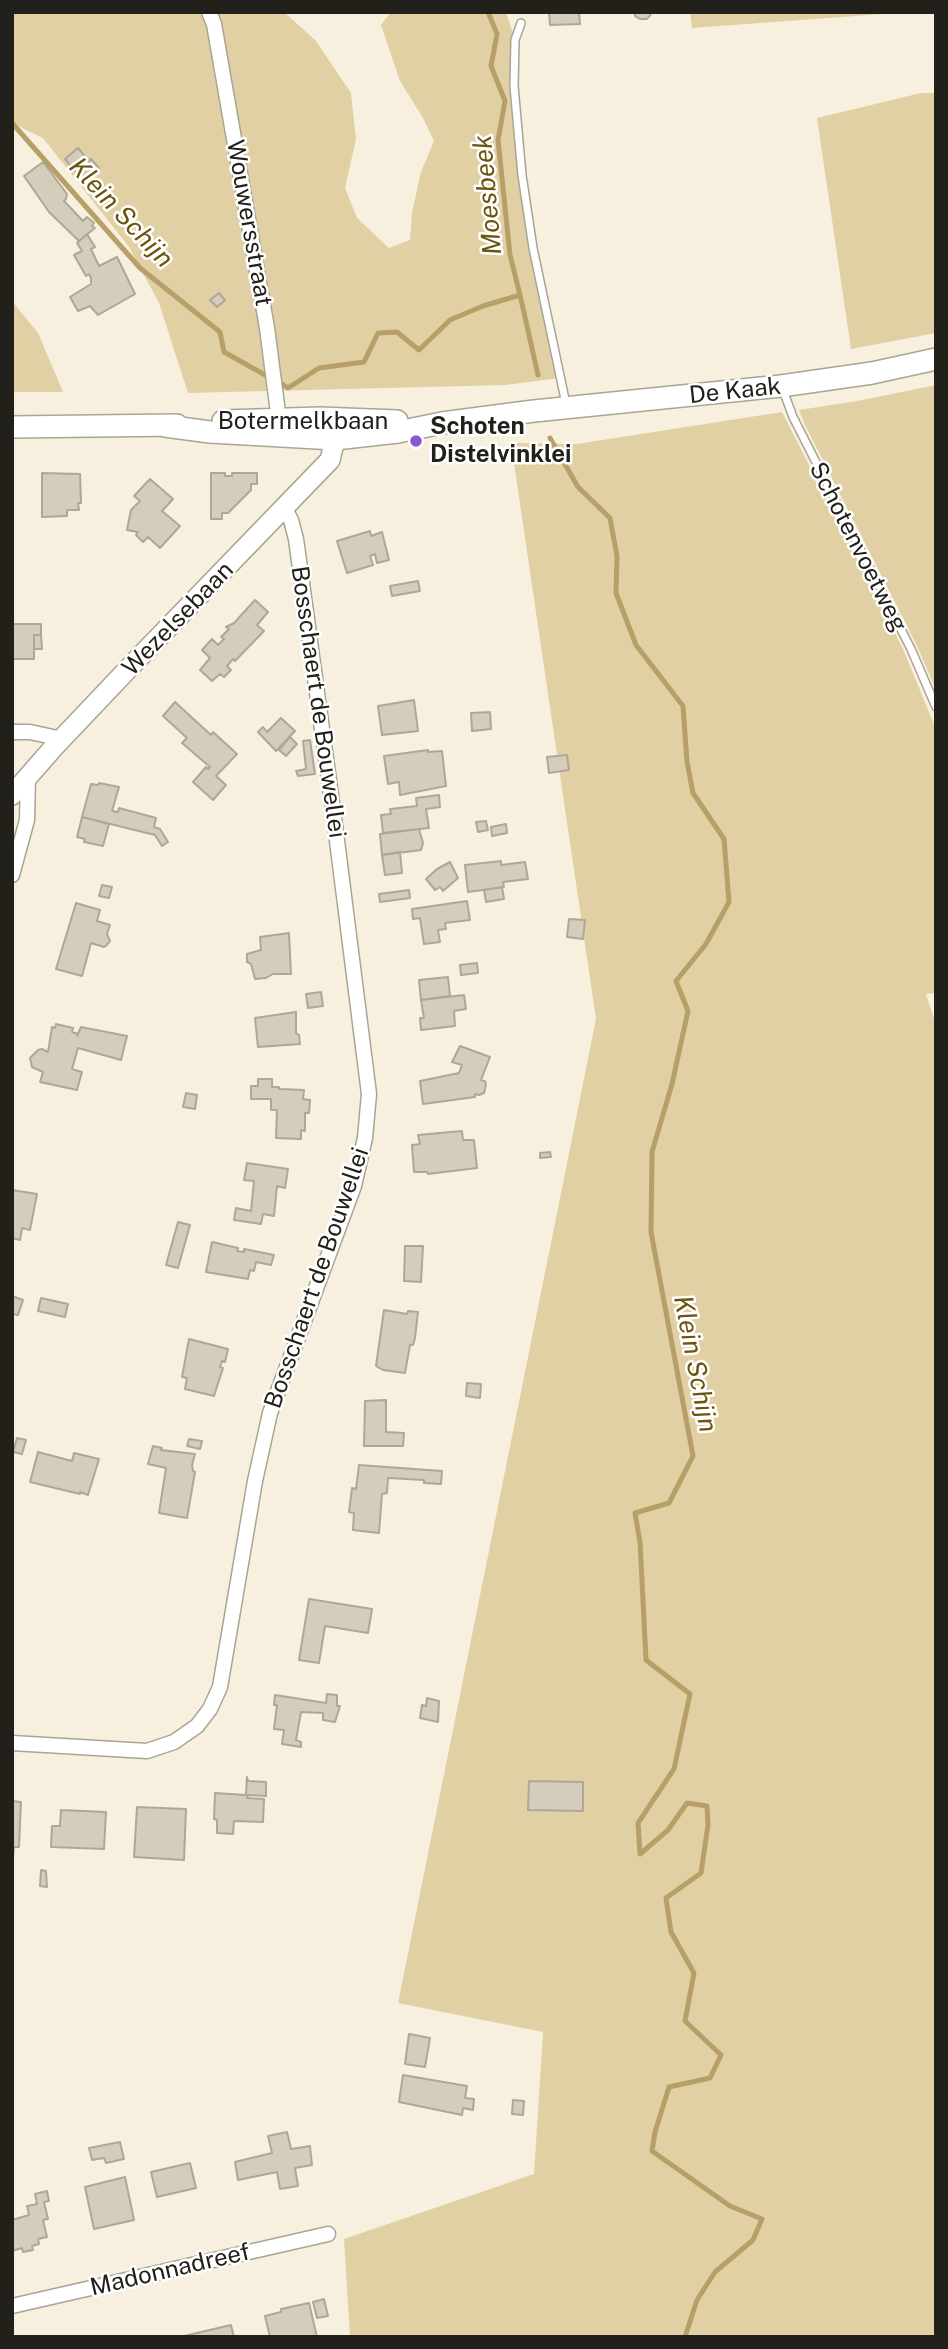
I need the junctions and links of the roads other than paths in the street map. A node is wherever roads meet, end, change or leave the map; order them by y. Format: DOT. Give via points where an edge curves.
graph roads {
  1 [pos="209,12"];
  2 [pos="521,23"];
  3 [pos="936,359"];
  4 [pos="781,386"];
  5 [pos="567,408"];
  6 [pos="534,411"];
  7 [pos="442,423"];
  8 [pos="12,427"];
  9 [pos="280,427"];
  10 [pos="335,439"];
  11 [pos="285,509"];
  12 [pos="936,707"];
  13 [pos="12,732"];
  14 [pos="62,739"];
  15 [pos="28,777"];
  16 [pos="12,796"];
  17 [pos="12,875"];
  18 [pos="12,1743"];
  19 [pos="328,2234"];
  20 [pos="12,2306"];
  1 -- 9 [label="street, Wouwersstraat" via="251,236"];
  2 -- 5 [label="lane" via="515,40 514,86 522,175"];
  3 -- 4 [label="main road, De Kaak"];
  4 -- 5 [label="main road, De Kaak"];
  4 -- 12 [label="lane, Schotenvoetweg"];
  5 -- 6 [label="main road, De Kaak"];
  6 -- 7 [label="main road, Botermelkbaan"];
  7 -- 9 [label="main road, Botermelkbaan"];
  7 -- 10 [label="main road, Botermelkbaan"];
  8 -- 9 [label="main road, Botermelkbaan"];
  9 -- 10 [label="main road, Botermelkbaan"];
  10 -- 11 [label="street, Wezelsebaan" via="330,460"];
  11 -- 14 [label="street, Wezelsebaan"];
  11 -- 18 [label="street, Bosschaert de Bouwellei" via="296,539 343,886 369,1094 365,1138 354,1186 270,1413 220,1687 210,1709 197,1726 174,1742 147,1751"];
  13 -- 14 [label="street"];
  14 -- 15 [label="street, Wezelsebaan"];
  15 -- 16 [label="street, Wezelsebaan"];
  15 -- 17 [label="street" via="27,820"];
  19 -- 20 [label="street, Madonnadreef"];
}
